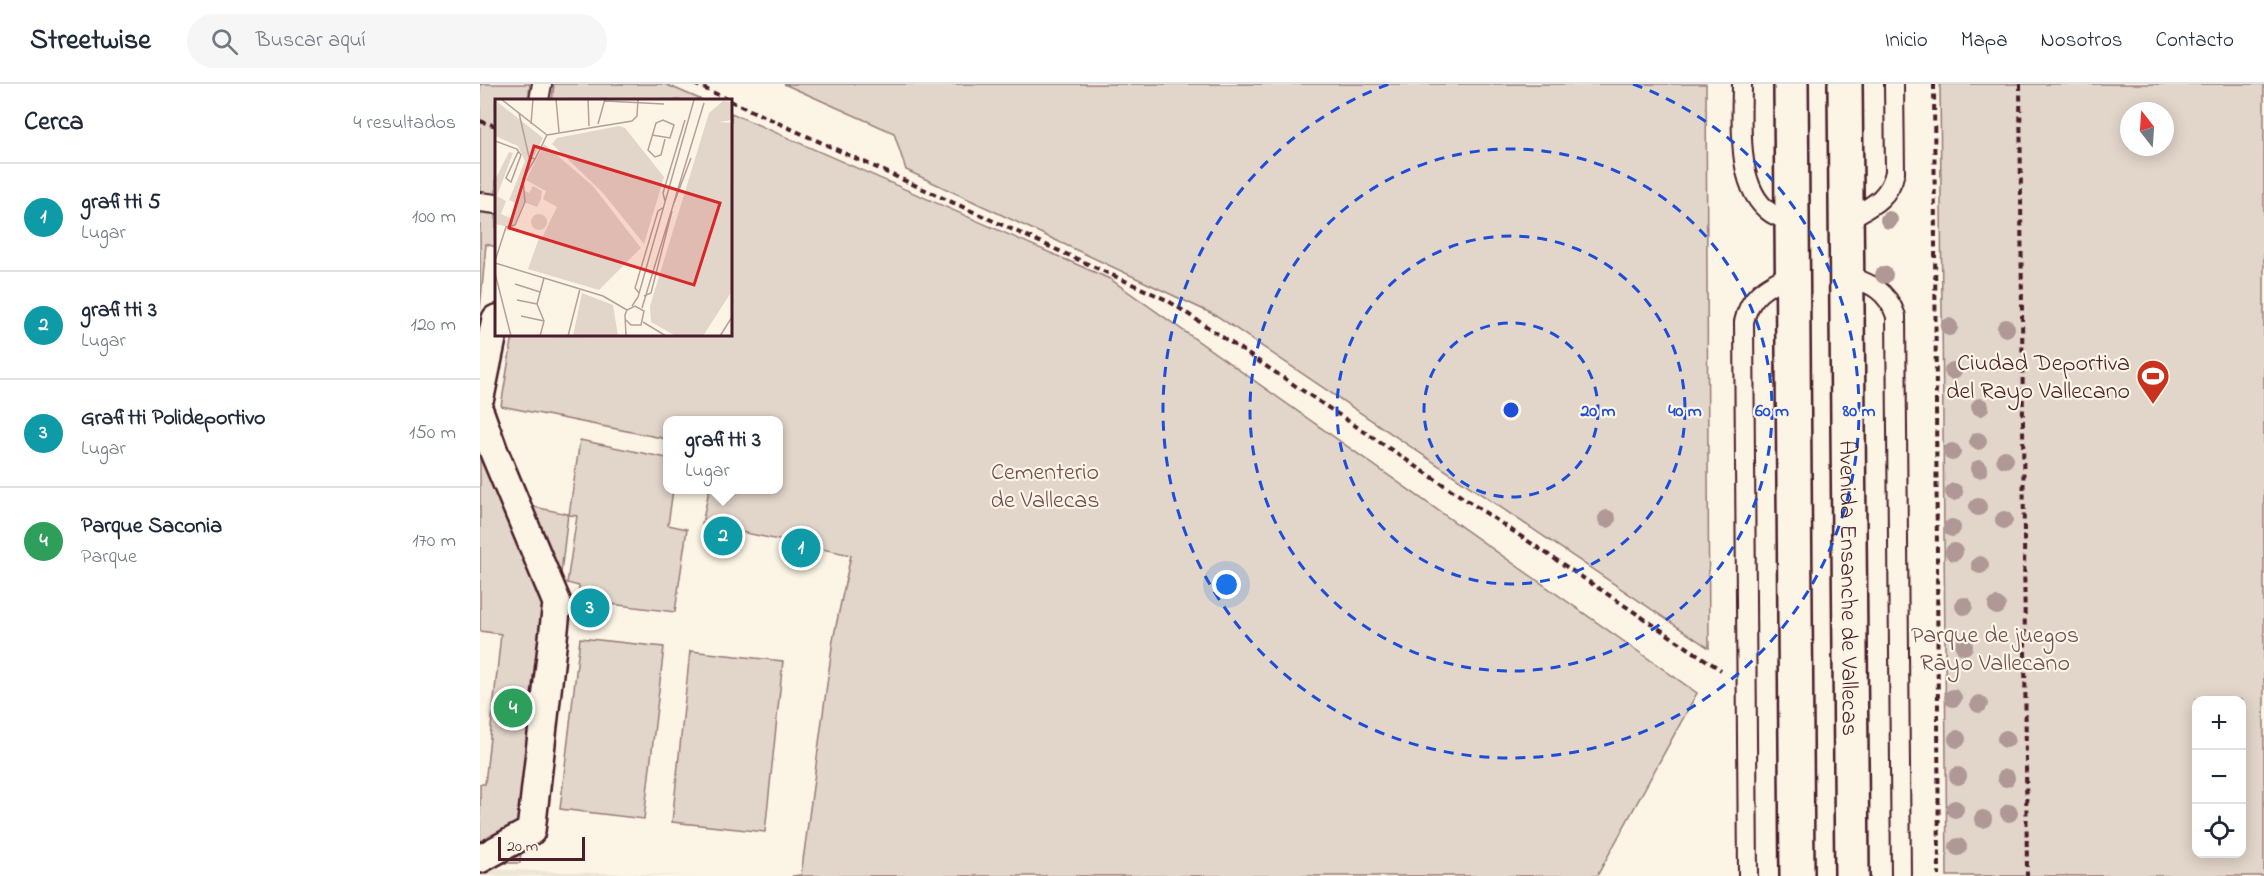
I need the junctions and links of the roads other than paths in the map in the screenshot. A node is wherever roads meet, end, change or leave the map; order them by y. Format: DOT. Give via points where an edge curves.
graph roads {
  1 [pos="542,84"];
  2 [pos="1742,84"];
  3 [pos="1791,84"];
  4 [pos="1845,84"];
  5 [pos="1894,84"];
  6 [pos="539,99"];
  7 [pos="480,202"];
  8 [pos="495,204"];
  9 [pos="1847,220"];
  10 [pos="1792,222"];
  11 [pos="1792,273"];
  12 [pos="1847,276"];
  13 [pos="495,324"];
  14 [pos="480,397"];
  15 [pos="480,412"];
  16 [pos="480,859"];
  17 [pos="1748,876"];
  18 [pos="1797,876"];
  19 [pos="1852,876"];
  20 [pos="1901,876"];
  1 -- 6 [label="lane"];
  2 -- 10 [label="lane" via="1745,173 1769,212"];
  3 -- 10 [label="main road"];
  4 -- 9 [label="main road, Avenida Ensanche de Vallecas"];
  5 -- 9 [label="lane" via="1892,186 1884,196"];
  7 -- 8 [label="lane"];
  9 -- 12 [label="main road, Avenida Ensanche de Vallecas"];
  10 -- 11 [label="main road"];
  11 -- 17 [label="lane" via="1756,295 1744,322"];
  11 -- 18 [label="main road"];
  12 -- 19 [label="main road, Avenida Ensanche de Vallecas"];
  12 -- 20 [label="lane" via="1883,293 1896,315"];
  13 -- 14 [label="street"];
  15 -- 16 [label="street" via="557,603 531,831"];
}
